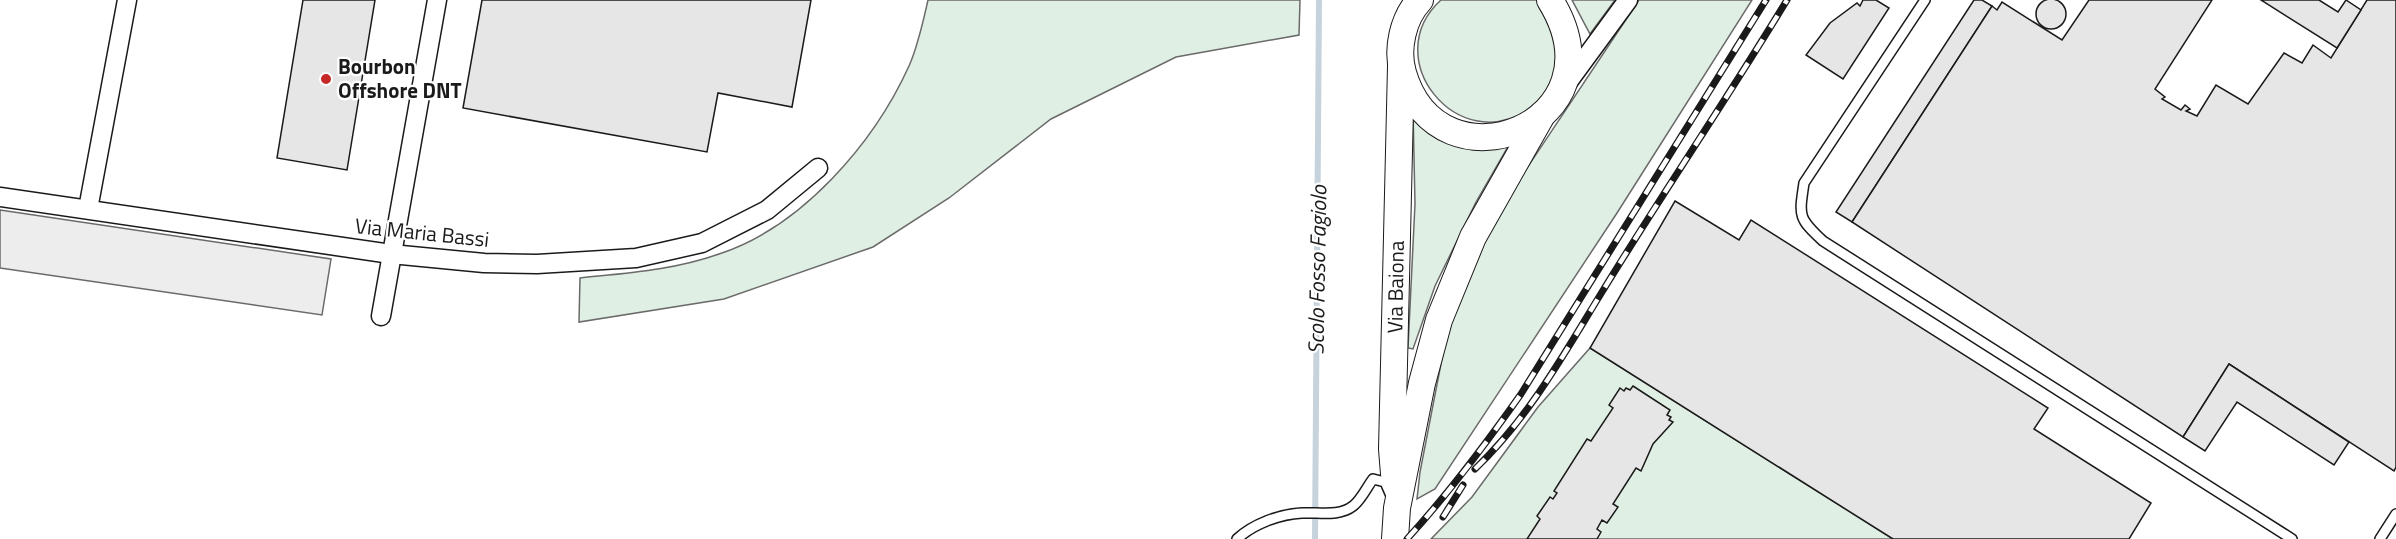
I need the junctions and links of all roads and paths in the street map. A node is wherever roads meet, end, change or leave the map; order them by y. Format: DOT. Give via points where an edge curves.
graph roads {
  1 [pos="127,0"];
  2 [pos="437,0"];
  3 [pos="1398,0"];
  4 [pos="1420,0"];
  5 [pos="1550,0"];
  6 [pos="1628,0"];
  7 [pos="1925,0"];
  8 [pos="1400,60"];
  9 [pos="1558,95"];
  10 [pos="1542,115"];
  11 [pos="818,168"];
  12 [pos="0,197"];
  13 [pos="88,209"];
  14 [pos="391,254"];
  15 [pos="381,316"];
  16 [pos="1397,508"];
  17 [pos="2396,514"];
  18 [pos="1237,539"];
  19 [pos="1395,539"];
  20 [pos="2292,539"];
  21 [pos="2380,539"];
  1 -- 13 [label="street"];
  2 -- 14 [label="street"];
  3 -- 8 [label="main road"];
  4 -- 8 [label="main road" via="1403,29"];
  5 -- 9 [label="main road" via="1563,22 1569,46 1567,72"];
  6 -- 9 [label="street"];
  7 -- 20 [label="lane" via="1804,183 1800,208 1804,224 1823,241"];
  8 -- 10 [label="main road" via="1407,88 1419,107 1436,123 1456,133 1479,138 1502,136"];
  8 -- 16 [label="main road, Via Baiona" via="1392,449"];
  9 -- 10 [label="main road"];
  10 -- 16 [label="main road, Via Baiona" via="1473,237 1439,320"];
  11 -- 14 [label="street, Via Maria Bassi" via="767,210 702,243 636,258 537,264"];
  12 -- 13 [label="street, Via Maria Bassi"];
  13 -- 14 [label="street, Via Maria Bassi"];
  14 -- 15 [label="street"];
  16 -- 18 [label="lane" via="1385,482 1373,479 1354,506 1337,513 1275,518 1245,531"];
  16 -- 19 [label="main road, Via Baiona"];
  17 -- 21 [label="lane"];
}
